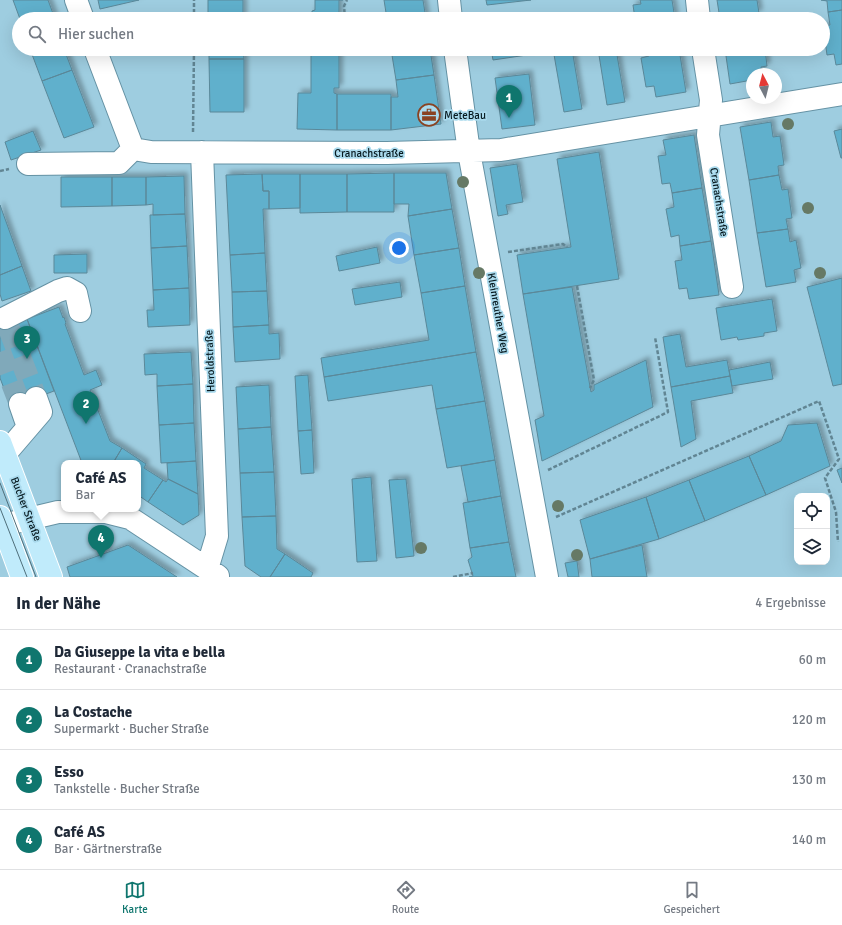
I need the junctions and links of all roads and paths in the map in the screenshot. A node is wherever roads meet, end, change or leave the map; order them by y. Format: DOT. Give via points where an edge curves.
graph roads {
  1 [pos="76,0"];
  2 [pos="194,0"];
  3 [pos="347,0"];
  4 [pos="448,0"];
  5 [pos="697,0"];
  6 [pos="80,12"];
  7 [pos="194,12"];
  8 [pos="344,12"];
  9 [pos="450,12"];
  10 [pos="698,12"];
  11 [pos="98,56"];
  12 [pos="194,56"];
  13 [pos="456,56"];
  14 [pos="704,56"];
  15 [pos="842,94"];
  16 [pos="710,116"];
  17 [pos="133,148"];
  18 [pos="198,152"];
  19 [pos="469,152"];
  20 [pos="28,164"];
  21 [pos="567,247"];
  22 [pos="488,255"];
  23 [pos="577,286"];
  24 [pos="732,287"];
  25 [pos="80,311"];
  26 [pos="4,321"];
  27 [pos="655,337"];
  28 [pos="590,388"];
  29 [pos="28,401"];
  30 [pos="2,448"];
  31 [pos="528,480"];
  32 [pos="68,512"];
  33 [pos="106,512"];
  34 [pos="29,518"];
  35 [pos="1,521"];
  36 [pos="537,526"];
  37 [pos="838,542"];
  38 [pos="473,572"];
  39 [pos="212,573"];
  40 [pos="22,577"];
  41 [pos="51,577"];
  42 [pos="453,577"];
  43 [pos="547,577"];
  1 -- 6 [label="street"];
  2 -- 7 [label="path"];
  3 -- 8 [label="path"];
  4 -- 9 [label="street"];
  5 -- 10 [label="street"];
  11 -- 17 [label="street"];
  12 -- 18 [label="path"];
  13 -- 19 [label="street, Kleinreuther Weg"];
  14 -- 16 [label="street, Cranachstraße" via="711,100"];
  15 -- 16 [label="street, Cranachstraße"];
  16 -- 19 [label="street, Cranachstraße" via="500,150"];
  16 -- 24 [label="street, Cranachstraße" via="708,135"];
  17 -- 18 [label="street, Cranachstraße" via="151,152"];
  17 -- 20 [label="street" via="119,163"];
  18 -- 19 [label="street, Cranachstraße"];
  18 -- 39 [label="street, Heroldstraße" via="217,536"];
  19 -- 22 [label="street, Kleinreuther Weg"];
  21 -- 22 [label="path" via="563,244"];
  22 -- 31 [label="street, Kleinreuther Weg"];
  23 -- 28 [label="path" via="594,380"];
  25 -- 26 [label="street" via="76,293 67,288"];
  27 -- 31 [label="path" via="668,412"];
  29 -- 30 [label="street" via="28,427"];
  30 -- 34 [label="main road, Bucher Straße"];
  31 -- 36 [label="street, Kleinreuther Weg"];
  32 -- 34 [label="street"];
  33 -- 39 [label="street" via="130,518"];
  34 -- 35 [label="street"];
  34 -- 41 [label="main road, Bucher Straße"];
  35 -- 40 [label="main road"];
  36 -- 37 [label="path" via="819,402 839,459 825,478 836,512"];
  36 -- 43 [label="street, Kleinreuther Weg"];
  38 -- 42 [label="path"];
}
